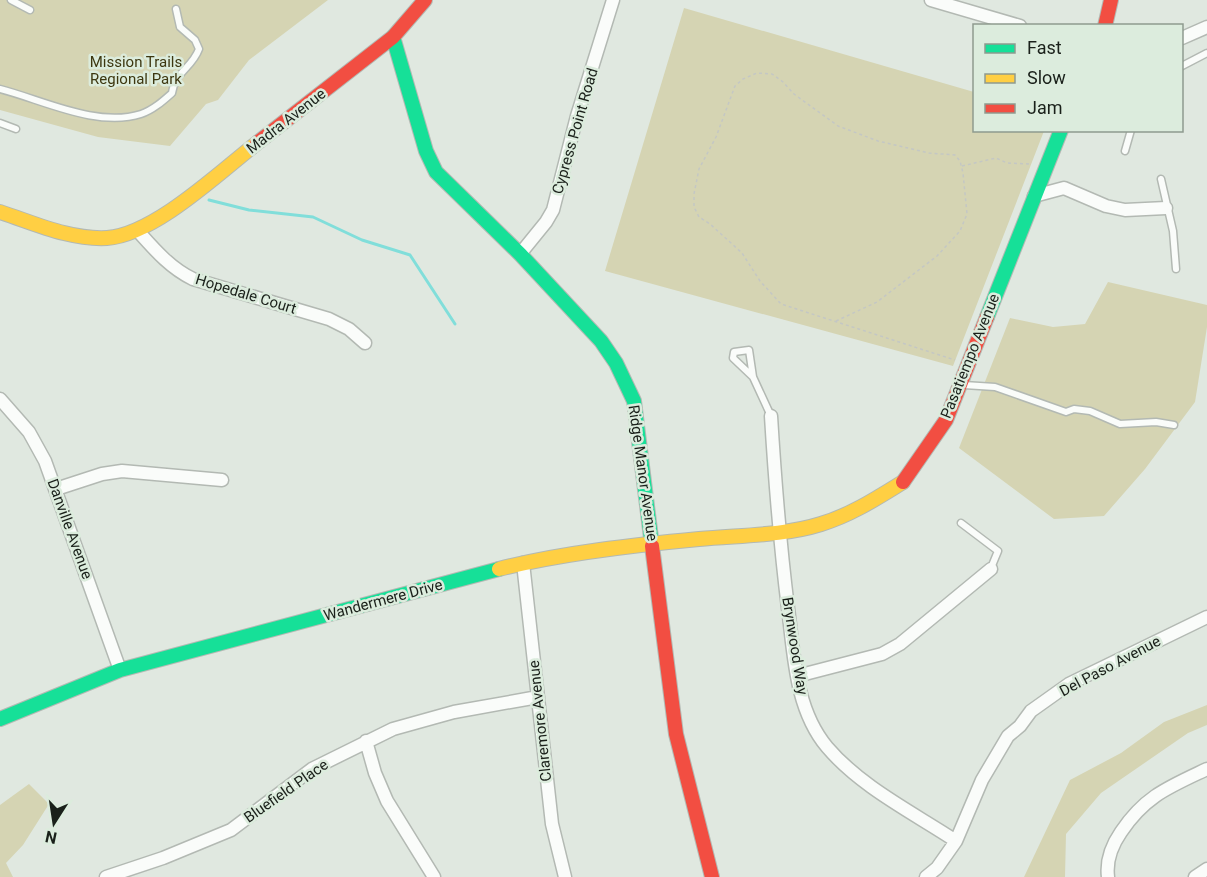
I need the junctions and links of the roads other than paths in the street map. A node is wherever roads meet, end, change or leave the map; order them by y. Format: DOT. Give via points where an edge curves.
graph roads {
  1 [pos="11,0"];
  2 [pos="425,0"];
  3 [pos="613,0"];
  4 [pos="931,0"];
  5 [pos="1111,0"];
  6 [pos="176,9"];
  7 [pos="30,10"];
  8 [pos="1013,24"];
  9 [pos="1105,24"];
  10 [pos="1207,27"];
  11 [pos="393,37"];
  12 [pos="1183,38"];
  13 [pos="1207,53"];
  14 [pos="1183,65"];
  15 [pos="0,89"];
  16 [pos="0,123"];
  17 [pos="16,129"];
  18 [pos="1060,132"];
  19 [pos="1130,132"];
  20 [pos="1125,151"];
  21 [pos="1161,179"];
  22 [pos="1034,196"];
  23 [pos="1166,208"];
  24 [pos="0,212"];
  25 [pos="136,230"];
  26 [pos="520,254"];
  27 [pos="1176,269"];
  28 [pos="365,343"];
  29 [pos="753,377"];
  30 [pos="966,385"];
  31 [pos="0,399"];
  32 [pos="771,416"];
  33 [pos="1174,425"];
  34 [pos="222,480"];
  35 [pos="56,489"];
  36 [pos="961,523"];
  37 [pos="778,532"];
  38 [pos="653,543"];
  39 [pos="523,563"];
  40 [pos="991,569"];
  41 [pos="1207,617"];
  42 [pos="120,670"];
  43 [pos="796,676"];
  44 [pos="538,697"];
  45 [pos="0,719"];
  46 [pos="366,741"];
  47 [pos="1207,769"];
  48 [pos="956,841"];
  49 [pos="1207,869"];
  50 [pos="106,877"];
  51 [pos="434,877"];
  52 [pos="565,877"];
  53 [pos="712,877"];
  54 [pos="926,877"];
  55 [pos="1108,877"];
  56 [pos="1195,877"];
  1 -- 7 [label="lane"];
  2 -- 11 [label="street, Madra Avenue"];
  3 -- 26 [label="street, Cypress Point Road" via="553,210"];
  4 -- 8 [label="street"];
  5 -- 9 [label="street"];
  6 -- 15 [label="lane" via="180,27 199,49 173,83 172,93 142,114 94,116"];
  10 -- 12 [label="street"];
  11 -- 25 [label="street, Madra Avenue" via="163,217"];
  11 -- 26 [label="street, Ridge Manor Avenue" via="426,151 436,172"];
  13 -- 14 [label="lane"];
  16 -- 17 [label="lane"];
  18 -- 22 [label="street, Pasatiempo Avenue"];
  19 -- 20 [label="lane"];
  21 -- 23 [label="lane"];
  22 -- 23 [label="street" via="1064,188 1125,210"];
  22 -- 30 [label="street, Pasatiempo Avenue" via="967,365"];
  23 -- 27 [label="lane" via="1173,231"];
  24 -- 25 [label="street, Madra Avenue" via="73,235 107,238"];
  25 -- 28 [label="street, Hopedale Court" via="172,267 193,279 329,319"];
  26 -- 38 [label="street, Ridge Manor Avenue" via="601,341 634,401"];
  29 -- 29 [label="lane" via="749,350 734,352 733,358"];
  29 -- 32 [label="lane"];
  30 -- 33 [label="lane" via="994,387 1066,412 1090,411 1120,424"];
  30 -- 37 [label="street, Pasatiempo Avenue" via="905,480 868,504 821,524"];
  31 -- 35 [label="street, Danville Avenue" via="29,432"];
  32 -- 37 [label="street, Brynwood Way"];
  34 -- 35 [label="street" via="122,471"];
  35 -- 42 [label="street, Danville Avenue"];
  36 -- 40 [label="lane" via="998,551"];
  37 -- 38 [label="street, Wandermere Drive"];
  37 -- 43 [label="street, Brynwood Way"];
  38 -- 39 [label="street, Wandermere Drive"];
  38 -- 53 [label="street, Ridge Manor Avenue" via="676,734"];
  39 -- 42 [label="street, Wandermere Drive"];
  39 -- 44 [label="street, Claremore Avenue"];
  40 -- 43 [label="street" via="900,644 882,654"];
  41 -- 48 [label="street, Del Paso Avenue" via="1069,684 1031,711 1008,736 982,780"];
  42 -- 45 [label="street, Wandermere Drive"];
  43 -- 48 [label="street, Brynwood Way" via="805,710 836,757 865,782"];
  44 -- 46 [label="street, Bluefield Place" via="454,712"];
  44 -- 52 [label="street, Claremore Avenue" via="552,824"];
  46 -- 50 [label="street, Bluefield Place" via="312,769 231,830"];
  46 -- 51 [label="street" via="387,801"];
  47 -- 55 [label="street" via="1166,788 1132,814 1112,845"];
  48 -- 54 [label="street, Del Paso Avenue"];
  49 -- 56 [label="street"];
}
